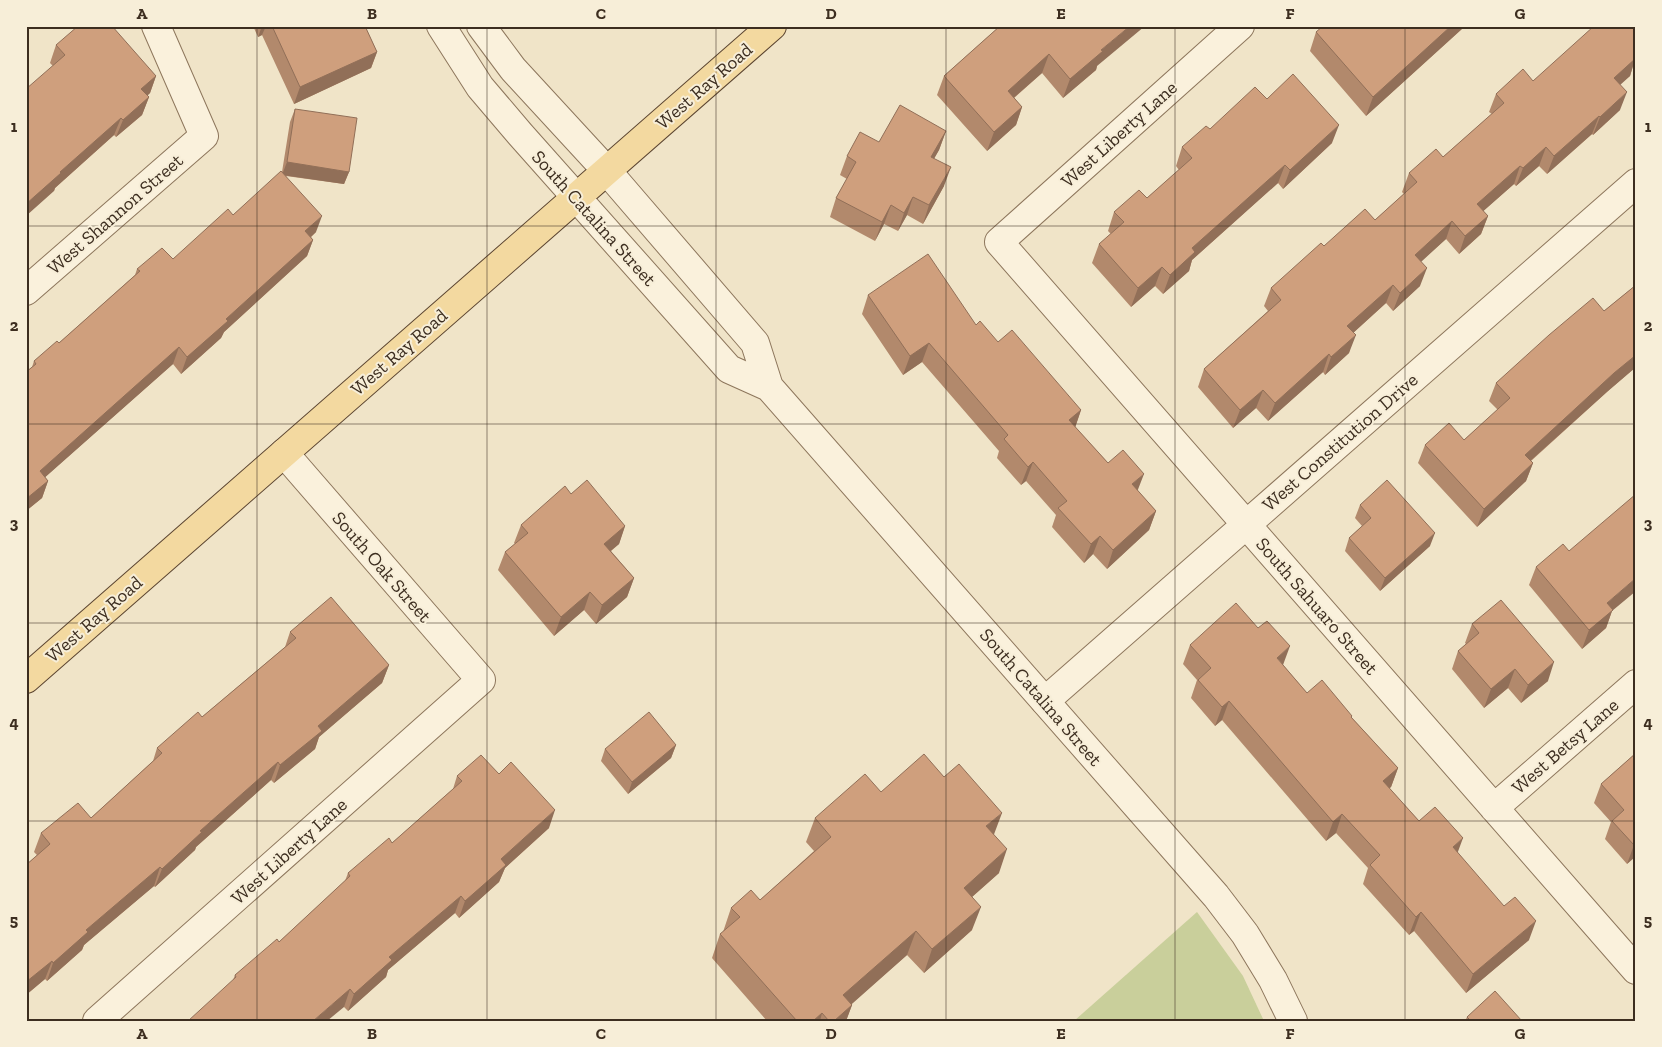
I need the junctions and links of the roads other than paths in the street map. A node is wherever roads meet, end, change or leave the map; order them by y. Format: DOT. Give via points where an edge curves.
graph roads {
  1 [pos="156,26"];
  2 [pos="441,26"];
  3 [pos="481,26"];
  4 [pos="772,26"];
  5 [pos="1240,26"];
  6 [pos="607,171"];
  7 [pos="1636,183"];
  8 [pos="576,197"];
  9 [pos="999,242"];
  10 [pos="26,291"];
  11 [pos="769,387"];
  12 [pos="284,453"];
  13 [pos="1245,525"];
  14 [pos="26,679"];
  15 [pos="481,680"];
  16 [pos="1636,684"];
  17 [pos="1045,702"];
  18 [pos="1494,808"];
  19 [pos="1636,970"];
  20 [pos="97,1021"];
  21 [pos="1293,1021"];
  1 -- 10 [label="street, West Shannon Street" via="204,136"];
  2 -- 8 [label="street, South Catalina Street" via="480,87"];
  3 -- 6 [label="street, South Catalina Street" via="513,69"];
  4 -- 6 [label="main road, West Ray Road"];
  5 -- 9 [label="street, West Liberty Lane"];
  6 -- 8 [label="main road, West Ray Road"];
  6 -- 11 [label="street, South Catalina Street" via="755,343"];
  7 -- 13 [label="street, West Constitution Drive"];
  8 -- 11 [label="street, South Catalina Street" via="729,369"];
  8 -- 12 [label="main road, West Ray Road"];
  9 -- 13 [label="street, South Sahuaro Street"];
  11 -- 17 [label="street, South Catalina Street"];
  12 -- 14 [label="main road, West Ray Road"];
  12 -- 15 [label="street, South Oak Street"];
  13 -- 17 [label="street, West Constitution Drive"];
  13 -- 18 [label="street, South Sahuaro Street"];
  15 -- 20 [label="street, West Liberty Lane"];
  16 -- 18 [label="street, West Betsy Lane"];
  17 -- 21 [label="street, South Catalina Street" via="1240,926 1273,980"];
  18 -- 19 [label="street, South Sahuaro Street"];
}
